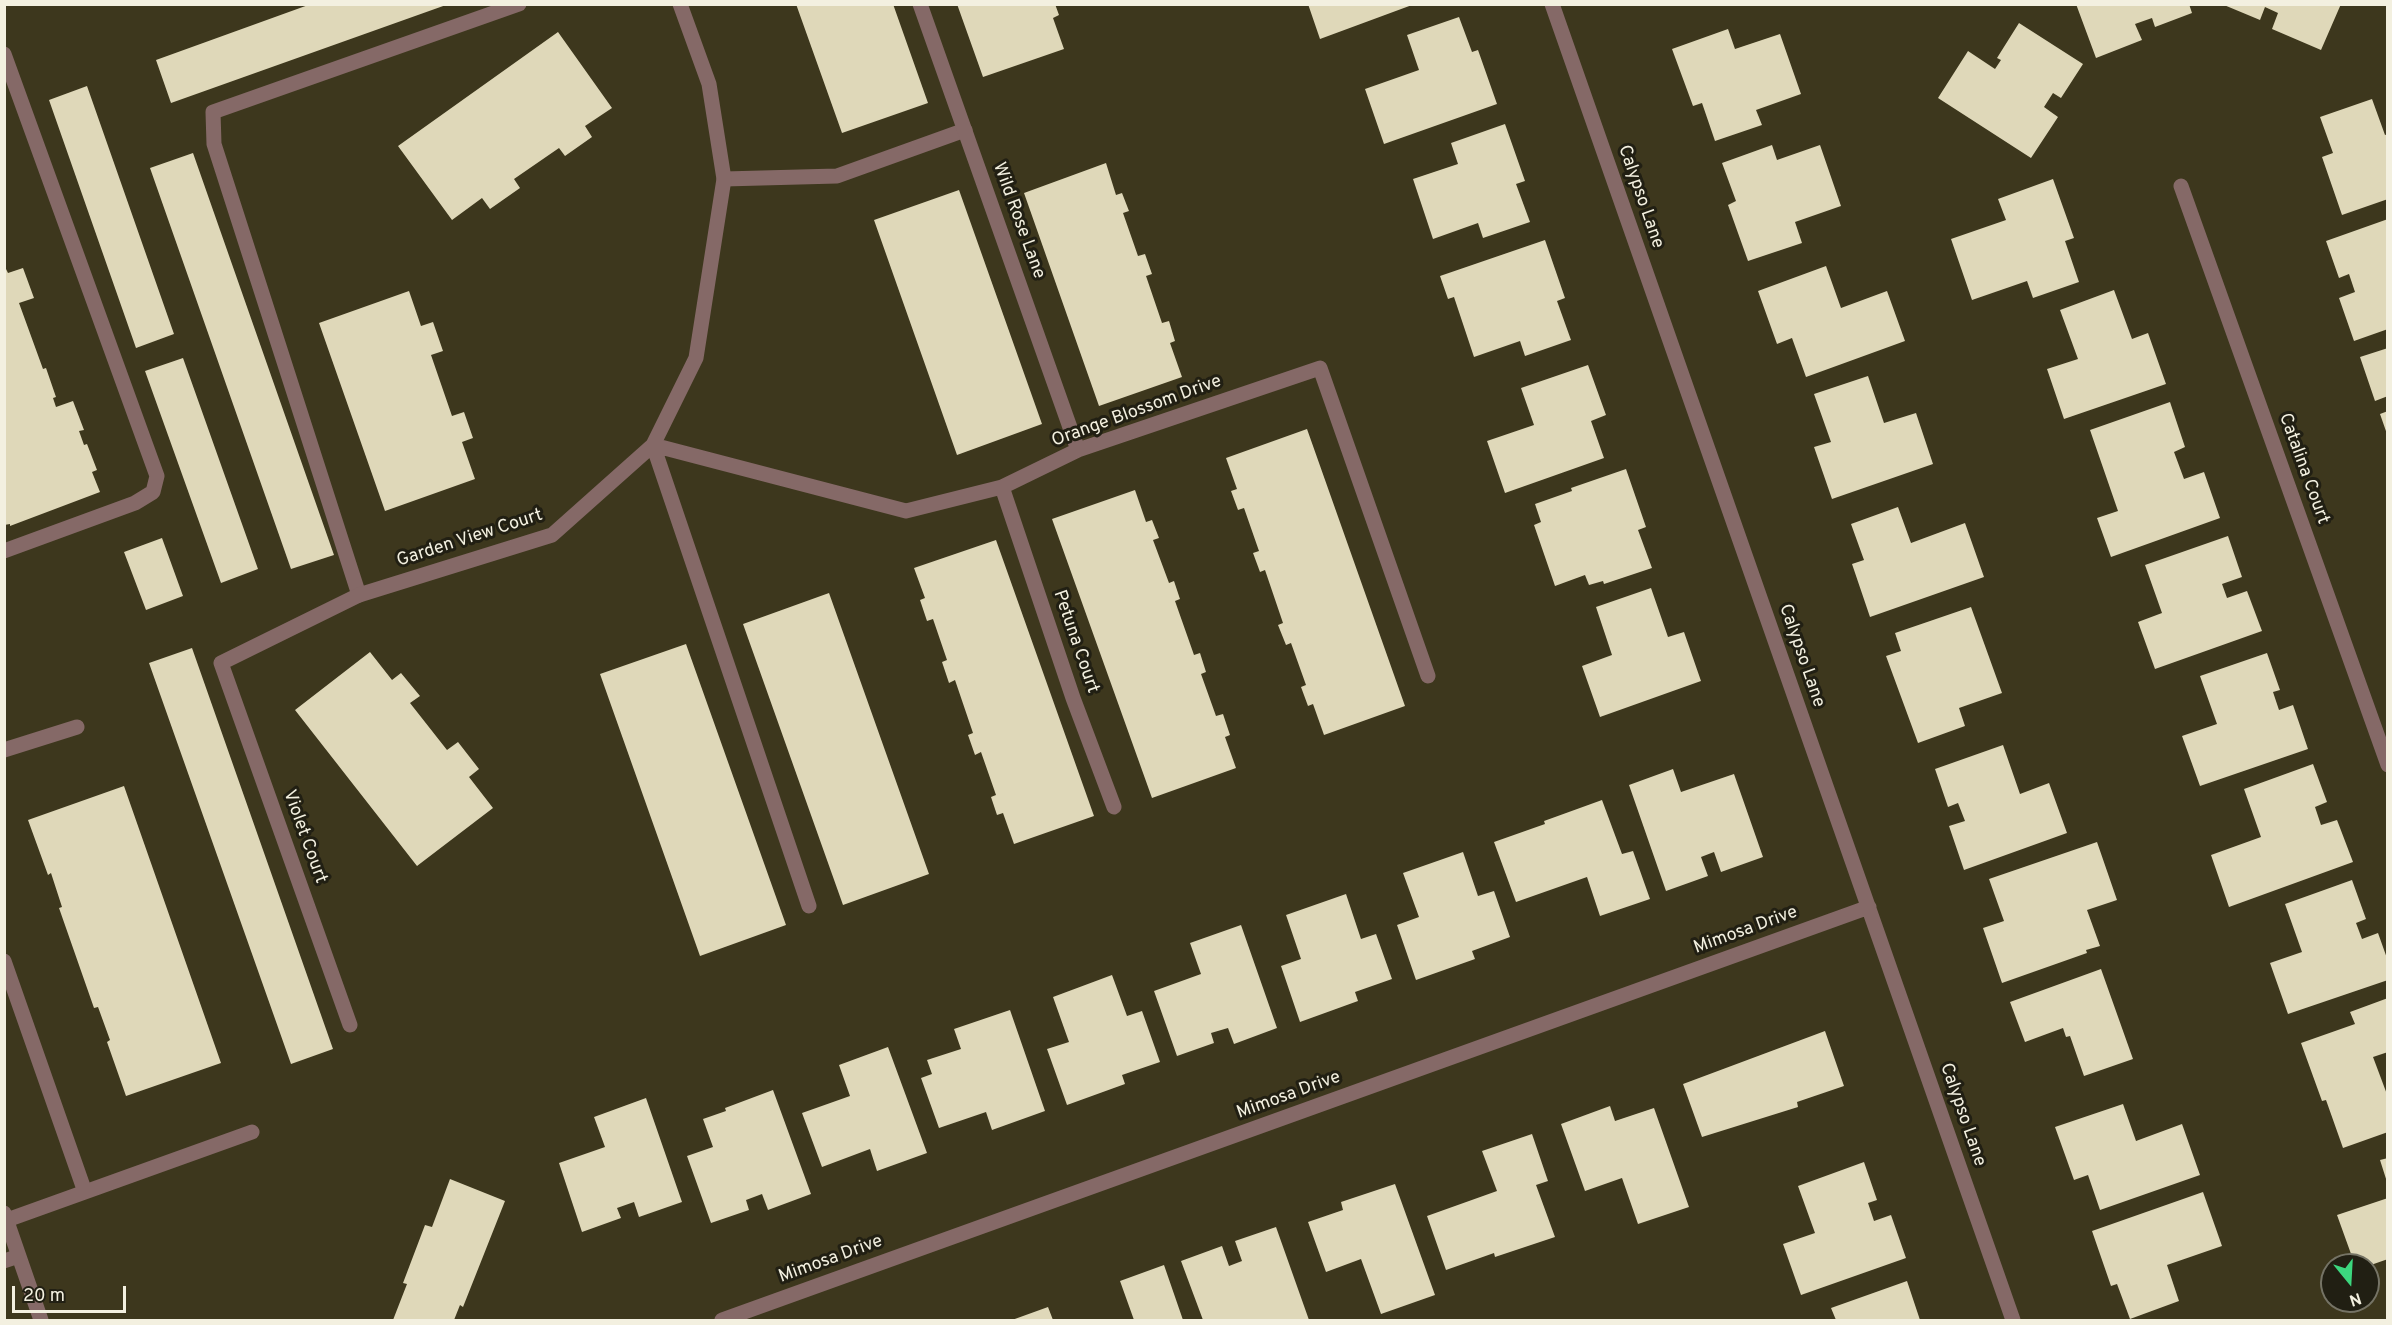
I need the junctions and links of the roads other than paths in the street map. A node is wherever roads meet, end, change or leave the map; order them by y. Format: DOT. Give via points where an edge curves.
graph roads {
  1 [pos="519,4"];
  2 [pos="680,4"];
  3 [pos="920,4"];
  4 [pos="1552,4"];
  5 [pos="4,54"];
  6 [pos="965,130"];
  7 [pos="724,179"];
  8 [pos="2181,186"];
  9 [pos="653,445"];
  10 [pos="1078,450"];
  11 [pos="1002,487"];
  12 [pos="4,551"];
  13 [pos="359,595"];
  14 [pos="221,663"];
  15 [pos="1428,676"];
  16 [pos="77,727"];
  17 [pos="4,750"];
  18 [pos="2388,765"];
  19 [pos="1114,807"];
  20 [pos="809,906"];
  21 [pos="1869,907"];
  22 [pos="4,961"];
  23 [pos="8,981"];
  24 [pos="350,1025"];
  25 [pos="252,1132"];
  26 [pos="85,1192"];
  27 [pos="6,1217"];
  28 [pos="12,1259"];
  29 [pos="41,1320"];
  30 [pos="722,1320"];
  31 [pos="2013,1320"];
  1 -- 13 [label="street" via="213,112 214,144"];
  2 -- 7 [label="street, Garden View Court" via="709,84"];
  3 -- 6 [label="street, Wild Rose Lane"];
  4 -- 21 [label="street, Calypso Lane"];
  5 -- 12 [label="street" via="157,476 153,492 135,503"];
  6 -- 7 [label="street" via="837,176"];
  6 -- 10 [label="street, Wild Rose Lane"];
  7 -- 9 [label="street, Garden View Court" via="696,358"];
  8 -- 18 [label="street, Catalina Court"];
  9 -- 11 [label="street, Orange Blossom Drive" via="906,511"];
  9 -- 13 [label="street, Garden View Court" via="552,535"];
  9 -- 20 [label="street"];
  10 -- 11 [label="street, Orange Blossom Drive"];
  10 -- 15 [label="street, Orange Blossom Drive" via="1320,368"];
  11 -- 19 [label="street, Petuna Court"];
  13 -- 14 [label="street, Garden View Court"];
  14 -- 24 [label="street, Violet Court"];
  16 -- 17 [label="street"];
  21 -- 30 [label="street, Mimosa Drive"];
  21 -- 31 [label="street, Calypso Lane"];
  22 -- 23 [label="street"];
  23 -- 26 [label="street"];
  25 -- 26 [label="street"];
  26 -- 27 [label="street"];
  27 -- 28 [label="street"];
  28 -- 29 [label="street"];
}
